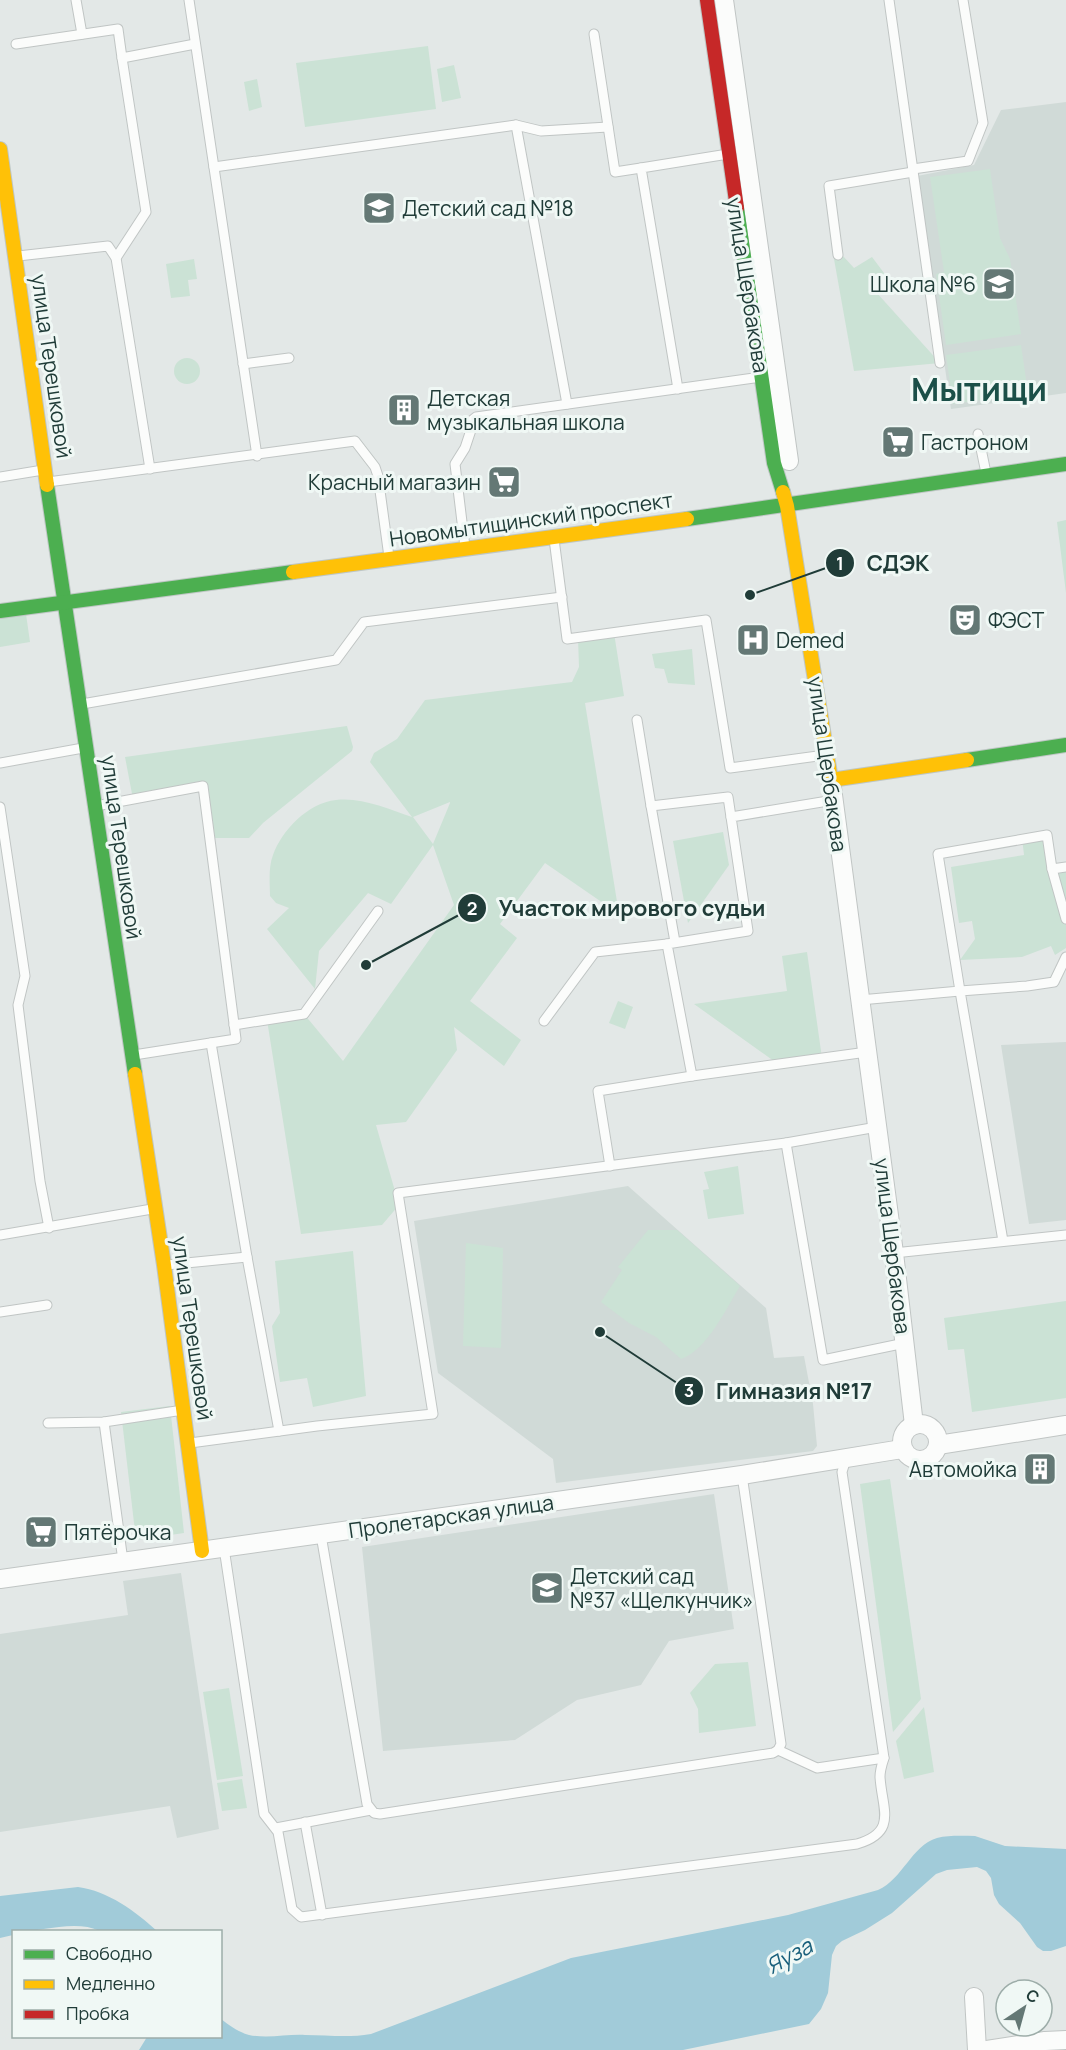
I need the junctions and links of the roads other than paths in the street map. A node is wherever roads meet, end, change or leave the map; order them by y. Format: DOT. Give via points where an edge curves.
graph roads {
  1 [pos="76,0"];
  2 [pos="189,0"];
  3 [pos="707,0"];
  4 [pos="724,0"];
  5 [pos="889,0"];
  6 [pos="963,0"];
  7 [pos="82,34"];
  8 [pos="594,34"];
  9 [pos="16,44"];
  10 [pos="195,44"];
  11 [pos="122,58"];
  12 [pos="516,124"];
  13 [pos="609,127"];
  14 [pos="0,149"];
  15 [pos="728,154"];
  16 [pos="214,167"];
  17 [pos="641,168"];
  18 [pos="913,170"];
  19 [pos="838,255"];
  20 [pos="15,256"];
  21 [pos="116,258"];
  22 [pos="289,358"];
  23 [pos="940,363"];
  24 [pos="243,364"];
  25 [pos="762,377"];
  26 [pos="678,389"];
  27 [pos="567,404"];
  28 [pos="978,434"];
  29 [pos="257,456"];
  30 [pos="789,461"];
  31 [pos="1066,464"];
  32 [pos="150,469"];
  33 [pos="46,476"];
  34 [pos="986,476"];
  35 [pos="0,477"];
  36 [pos="788,506"];
  37 [pos="554,537"];
  38 [pos="465,549"];
  39 [pos="390,559"];
  40 [pos="562,597"];
  41 [pos="64,602"];
  42 [pos="0,611"];
  43 [pos="80,704"];
  44 [pos="637,720"];
  45 [pos="1066,745"];
  46 [pos="86,747"];
  47 [pos="828,754"];
  48 [pos="0,764"];
  49 [pos="831,780"];
  50 [pos="834,800"];
  51 [pos="95,806"];
  52 [pos="651,806"];
  53 [pos="0,807"];
  54 [pos="731,818"];
  55 [pos="1066,867"];
  56 [pos="1052,869"];
  57 [pos="378,911"];
  58 [pos="1066,919"];
  59 [pos="671,943"];
  60 [pos="1066,957"];
  61 [pos="960,991"];
  62 [pos="860,1000"];
  63 [pos="544,1021"];
  64 [pos="234,1025"];
  65 [pos="211,1043"];
  66 [pos="867,1052"];
  67 [pos="132,1055"];
  68 [pos="692,1076"];
  69 [pos="877,1127"];
  70 [pos="786,1143"];
  71 [pos="610,1166"];
  72 [pos="155,1208"];
  73 [pos="49,1228"];
  74 [pos="0,1235"];
  75 [pos="1066,1235"];
  76 [pos="1003,1241"];
  77 [pos="894,1253"];
  78 [pos="247,1257"];
  79 [pos="164,1265"];
  80 [pos="47,1305"];
  81 [pos="0,1312"];
  82 [pos="905,1343"];
  83 [pos="183,1410"];
  84 [pos="105,1422"];
  85 [pos="48,1423"];
  86 [pos="914,1425"];
  87 [pos="1066,1425"];
  88 [pos="279,1431"];
  89 [pos="188,1444"];
  90 [pos="938,1445"];
  91 [pos="903,1449"];
  92 [pos="846,1459"];
  93 [pos="742,1475"];
  94 [pos="321,1535"];
  95 [pos="227,1548"];
  96 [pos="202,1551"];
  97 [pos="123,1561"];
  98 [pos="0,1579"];
  99 [pos="778,1750"];
  100 [pos="884,1758"];
  101 [pos="371,1810"];
  102 [pos="305,1822"];
  103 [pos="276,1828"];
  104 [pos="322,1915"];
  105 [pos="974,1997"];
  106 [pos="1066,2040"];
  107 [pos="977,2050"];
  108 [pos="987,2050"];
  1 -- 7 [label="lane"];
  2 -- 10 [label="lane"];
  3 -- 15 [label="street, улица Щербакова"];
  4 -- 30 [label="street, улица Щербакова"];
  5 -- 18 [label="lane"];
  6 -- 18 [label="lane" via="984,123 968,161"];
  7 -- 9 [label="lane"];
  7 -- 11 [label="lane" via="118,29"];
  8 -- 13 [label="lane"];
  10 -- 11 [label="lane"];
  10 -- 16 [label="lane"];
  11 -- 21 [label="lane" via="146,212"];
  12 -- 13 [label="lane" via="541,131"];
  12 -- 16 [label="lane"];
  12 -- 27 [label="lane"];
  13 -- 17 [label="lane" via="615,172"];
  14 -- 20 [label="street, улица Терешковой"];
  15 -- 17 [label="lane"];
  15 -- 25 [label="street, улица Щербакова"];
  16 -- 24 [label="lane"];
  17 -- 26 [label="lane"];
  18 -- 19 [label="lane" via="829,186"];
  18 -- 23 [label="lane"];
  20 -- 21 [label="lane" via="108,246"];
  20 -- 33 [label="street, улица Терешковой"];
  21 -- 32 [label="lane"];
  22 -- 24 [label="lane"];
  24 -- 29 [label="lane"];
  25 -- 26 [label="lane"];
  25 -- 36 [label="street, улица Щербакова" via="774,463"];
  26 -- 27 [label="lane"];
  27 -- 38 [label="lane" via="476,417 471,421 465,448 455,464"];
  28 -- 34 [label="lane"];
  29 -- 32 [label="lane"];
  29 -- 39 [label="lane" via="355,441 378,476"];
  31 -- 34 [label="street, Новомытищинский проспект"];
  32 -- 33 [label="lane"];
  33 -- 35 [label="lane"];
  33 -- 41 [label="street, улица Терешковой"];
  34 -- 36 [label="street, Новомытищинский проспект"];
  36 -- 37 [label="street, Новомытищинский проспект"];
  36 -- 47 [label="street, улица Щербакова"];
  37 -- 38 [label="street, Новомытищинский проспект"];
  37 -- 40 [label="lane"];
  38 -- 39 [label="street, Новомытищинский проспект"];
  39 -- 41 [label="street, Новомытищинский проспект"];
  40 -- 43 [label="lane" via="364,622 336,660"];
  40 -- 47 [label="lane" via="567,639 705,620 730,768"];
  41 -- 42 [label="street, Новомытищинский проспект"];
  41 -- 43 [label="street, улица Терешковой"];
  43 -- 46 [label="street, улица Терешковой"];
  44 -- 52 [label="lane"];
  45 -- 49 [label="street"];
  46 -- 48 [label="lane"];
  46 -- 51 [label="street, улица Терешковой"];
  47 -- 49 [label="street, улица Щербакова"];
  49 -- 50 [label="street, улица Щербакова"];
  50 -- 54 [label="lane"];
  50 -- 62 [label="street, улица Щербакова"];
  51 -- 64 [label="lane" via="203,786"];
  51 -- 67 [label="street, улица Терешковой"];
  52 -- 54 [label="lane" via="728,797"];
  52 -- 59 [label="lane"];
  53 -- 73 [label="lane" via="25,976 18,1005"];
  54 -- 59 [label="lane" via="748,930"];
  55 -- 56 [label="lane"];
  56 -- 58 [label="lane"];
  56 -- 61 [label="lane" via="1047,835 938,854"];
  57 -- 64 [label="lane" via="304,1014"];
  59 -- 63 [label="lane" via="595,952"];
  59 -- 68 [label="lane"];
  60 -- 61 [label="lane" via="1054,982"];
  61 -- 62 [label="lane"];
  61 -- 76 [label="lane"];
  62 -- 66 [label="street, улица Щербакова"];
  64 -- 65 [label="lane" via="236,1039"];
  65 -- 67 [label="lane"];
  65 -- 78 [label="lane"];
  66 -- 68 [label="lane"];
  66 -- 69 [label="street, улица Щербакова"];
  67 -- 72 [label="street, улица Терешковой"];
  68 -- 71 [label="lane" via="598,1091"];
  69 -- 70 [label="lane"];
  69 -- 77 [label="street, улица Щербакова"];
  70 -- 71 [label="lane"];
  70 -- 82 [label="lane" via="823,1360"];
  71 -- 88 [label="lane" via="398,1193 433,1414"];
  72 -- 73 [label="lane"];
  72 -- 79 [label="street, улица Терешковой"];
  73 -- 74 [label="lane"];
  75 -- 76 [label="lane"];
  76 -- 77 [label="lane"];
  77 -- 82 [label="street, улица Щербакова"];
  78 -- 79 [label="lane"];
  78 -- 88 [label="lane"];
  79 -- 83 [label="street, улица Терешковой"];
  80 -- 81 [label="lane"];
  82 -- 86 [label="street, улица Щербакова"];
  83 -- 84 [label="lane"];
  83 -- 89 [label="street, улица Терешковой"];
  84 -- 85 [label="lane"];
  84 -- 97 [label="lane"];
  86 -- 90 [label="street" via="931,1428"];
  86 -- 91 [label="street" via="902,1438"];
  87 -- 90 [label="street"];
  88 -- 89 [label="lane"];
  89 -- 96 [label="street, улица Терешковой"];
  90 -- 91 [label="street" via="931,1457 922,1461 908,1457"];
  91 -- 92 [label="street, Пролетарская улица"];
  92 -- 93 [label="street, Пролетарская улица"];
  92 -- 100 [label="lane" via="842,1472"];
  93 -- 94 [label="street, Пролетарская улица" via="586,1501"];
  93 -- 99 [label="lane" via="781,1744"];
  94 -- 95 [label="street, Пролетарская улица"];
  94 -- 101 [label="lane"];
  95 -- 96 [label="street, Пролетарская улица"];
  95 -- 103 [label="lane" via="264,1814"];
  96 -- 97 [label="street, Пролетарская улица"];
  97 -- 98 [label="street, Пролетарская улица"];
  99 -- 100 [label="lane" via="817,1768"];
  99 -- 101 [label="lane" via="380,1814"];
  100 -- 104 [label="lane" via="880,1778 884,1824 876,1836 857,1844"];
  101 -- 102 [label="lane"];
  102 -- 103 [label="lane"];
  102 -- 104 [label="lane"];
  103 -- 104 [label="lane" via="294,1912 301,1917"];
  105 -- 107 [label="street"];
  106 -- 108 [label="street"];
}
